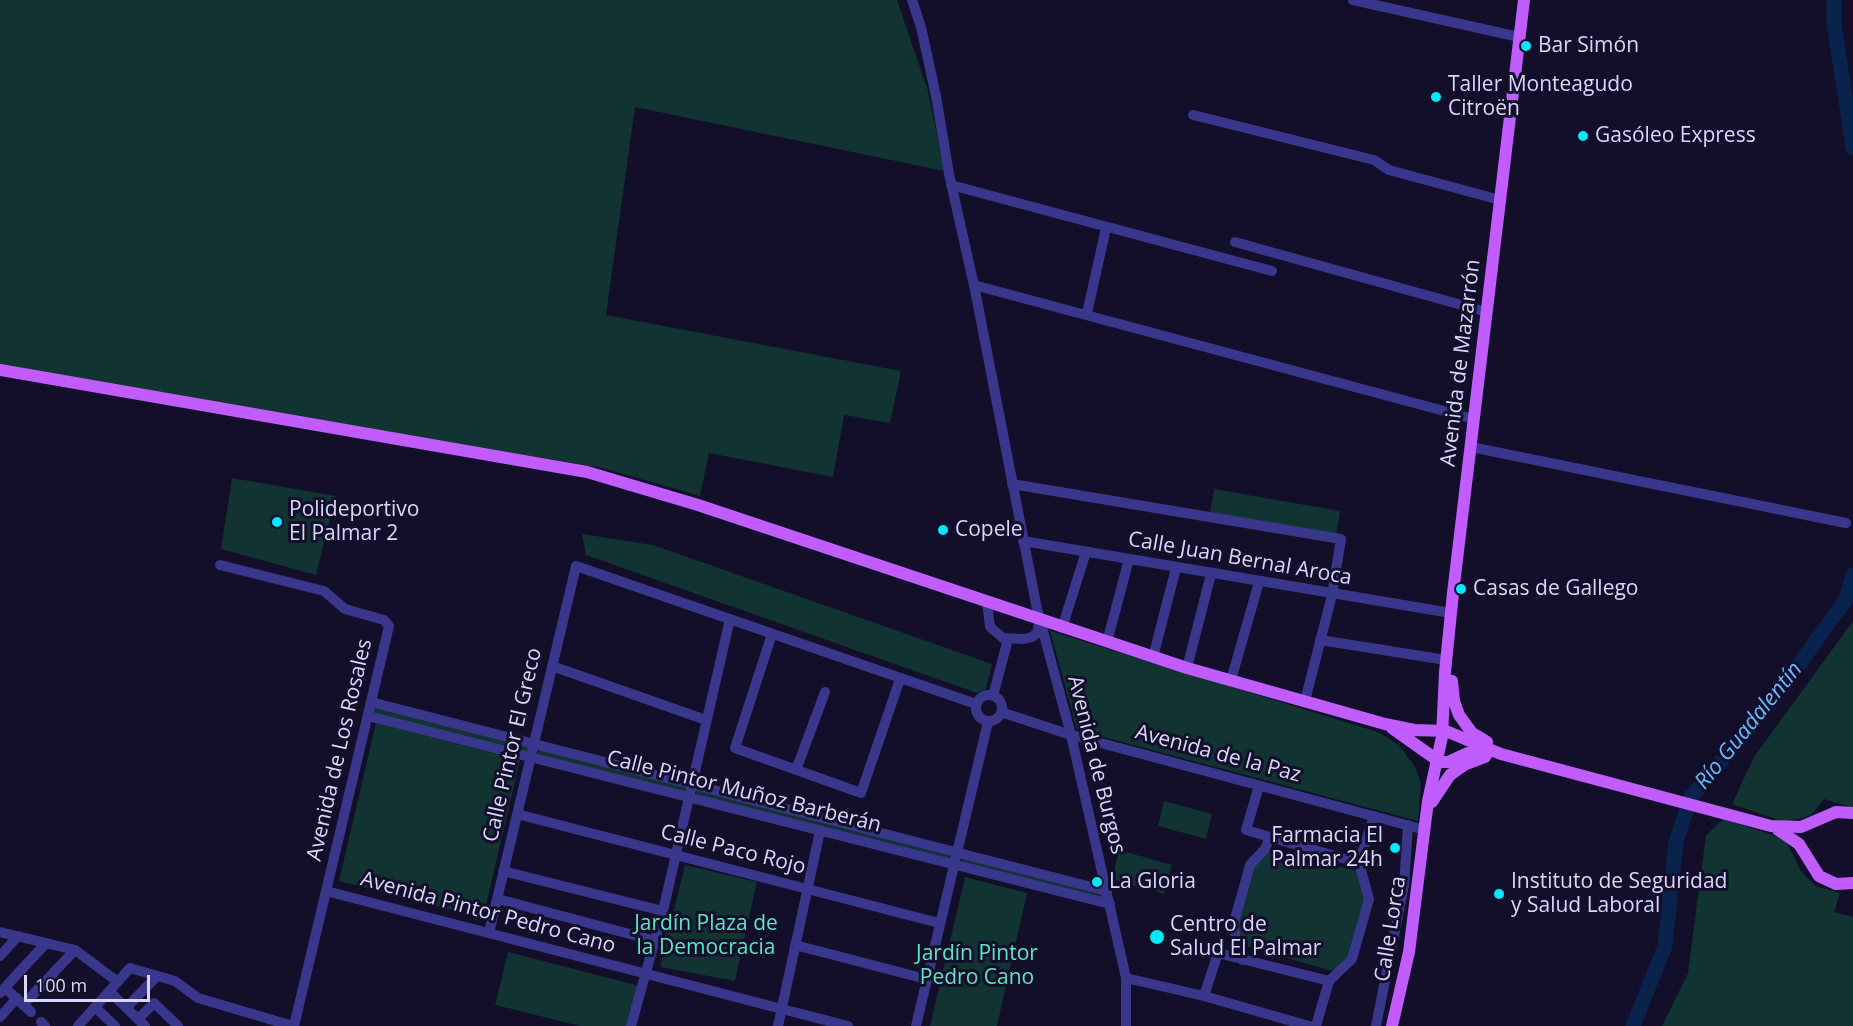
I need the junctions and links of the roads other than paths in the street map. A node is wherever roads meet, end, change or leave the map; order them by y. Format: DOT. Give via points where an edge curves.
graph roads {
  1 [pos="912,0"];
  2 [pos="1353,0"];
  3 [pos="1524,0"];
  4 [pos="1520,37"];
  5 [pos="1193,115"];
  6 [pos="951,185"];
  7 [pos="1500,200"];
  8 [pos="1106,228"];
  9 [pos="1235,242"];
  10 [pos="1272,271"];
  11 [pos="974,285"];
  12 [pos="1487,312"];
  13 [pos="1087,313"];
  14 [pos="0,370"];
  15 [pos="1474,419"];
  16 [pos="1471,447"];
  17 [pos="1012,484"];
  18 [pos="1846,522"];
  19 [pos="1023,541"];
  20 [pos="1086,552"];
  21 [pos="1129,559"];
  22 [pos="220,565"];
  23 [pos="1176,568"];
  24 [pos="1211,574"];
  25 [pos="1259,582"];
  26 [pos="1332,595"];
  27 [pos="987,603"];
  28 [pos="1005,609"];
  29 [pos="1451,614"];
  30 [pos="988,618"];
  31 [pos="730,619"];
  32 [pos="1040,621"];
  33 [pos="1062,628"];
  34 [pos="772,634"];
  35 [pos="1032,637"];
  36 [pos="1008,639"];
  37 [pos="1320,640"];
  38 [pos="1045,641"];
  39 [pos="1107,642"];
  40 [pos="1152,657"];
  41 [pos="1446,660"];
  42 [pos="552,666"];
  43 [pos="1187,668"];
  44 [pos="900,679"];
  45 [pos="1231,680"];
  46 [pos="825,692"];
  47 [pos="993,696"];
  48 [pos="1305,701"];
  49 [pos="371,702"];
  50 [pos="976,704"];
  51 [pos="1001,712"];
  52 [pos="368,716"];
  53 [pos="706,720"];
  54 [pos="988,722"];
  55 [pos="1386,724"];
  56 [pos="1443,728"];
  57 [pos="1071,735"];
  58 [pos="534,743"];
  59 [pos="1425,754"];
  60 [pos="1501,754"];
  61 [pos="530,758"];
  62 [pos="1443,761"];
  63 [pos="1546,766"];
  64 [pos="796,770"];
  65 [pos="693,784"];
  66 [pos="1259,786"];
  67 [pos="1430,795"];
  68 [pos="689,799"];
  69 [pos="1853,813"];
  70 [pos="517,814"];
  71 [pos="1374,816"];
  72 [pos="1819,820"];
  73 [pos="1426,824"];
  74 [pos="1408,825"];
  75 [pos="1771,826"];
  76 [pos="820,831"];
  77 [pos="1270,837"];
  78 [pos="957,852"];
  79 [pos="1807,855"];
  80 [pos="675,856"];
  81 [pos="1359,863"];
  82 [pos="954,866"];
  83 [pos="504,871"];
  84 [pos="1853,883"];
  85 [pos="806,889"];
  86 [pos="326,891"];
  87 [pos="1107,891"];
  88 [pos="498,899"];
  89 [pos="1110,904"];
  90 [pos="663,912"];
  91 [pos="939,923"];
  92 [pos="0,932"];
  93 [pos="489,933"];
  94 [pos="18,936"];
  95 [pos="656,941"];
  96 [pos="46,943"];
  97 [pos="795,945"];
  98 [pos="75,950"];
  99 [pos="0,956"];
  100 [pos="1242,960"];
  101 [pos="647,975"];
  102 [pos="157,976"];
  103 [pos="1126,978"];
  104 [pos="926,980"];
  105 [pos="1329,981"];
  106 [pos="118,982"];
  107 [pos="3,986"];
  108 [pos="109,991"];
  109 [pos="1204,996"];
  110 [pos="24,1005"];
  111 [pos="95,1007"];
  112 [pos="126,1008"];
  113 [pos="782,1008"];
  114 [pos="0,1017"];
  115 [pos="142,1023"];
  116 [pos="81,1025"];
  117 [pos="115,1026"];
  118 [pos="178,1026"];
  119 [pos="293,1026"];
  120 [pos="631,1026"];
  121 [pos="778,1026"];
  122 [pos="848,1026"];
  123 [pos="916,1026"];
  124 [pos="1126,1026"];
  125 [pos="1309,1026"];
  126 [pos="1316,1026"];
  127 [pos="1377,1026"];
  128 [pos="1392,1026"];
  1 -- 6 [label="street, Avenida de Burgos" via="936,96"];
  2 -- 4 [label="street"];
  3 -- 4 [label="main road, Avenida de Mazarrón"];
  4 -- 7 [label="main road, Avenida de Mazarrón"];
  5 -- 7 [label="street" via="1374,160 1389,170"];
  6 -- 8 [label="street"];
  6 -- 11 [label="street, Avenida de Burgos"];
  7 -- 12 [label="main road, Avenida de Mazarrón"];
  8 -- 10 [label="street"];
  8 -- 13 [label="street"];
  9 -- 12 [label="street"];
  11 -- 13 [label="street"];
  11 -- 17 [label="street, Avenida de Burgos"];
  12 -- 15 [label="main road, Avenida de Mazarrón"];
  13 -- 15 [label="street"];
  14 -- 27 [label="main road" via="587,472 698,505"];
  15 -- 16 [label="main road, Avenida de Mazarrón"];
  16 -- 18 [label="street"];
  16 -- 29 [label="main road, Avenida de Mazarrón"];
  17 -- 19 [label="street, Avenida de Burgos"];
  17 -- 26 [label="street" via="1341,539"];
  19 -- 20 [label="street, Calle Juan Bernal Aroca"];
  19 -- 32 [label="street, Avenida de Burgos"];
  20 -- 21 [label="street, Calle Juan Bernal Aroca"];
  20 -- 33 [label="street"];
  21 -- 23 [label="street, Calle Juan Bernal Aroca"];
  21 -- 39 [label="street"];
  22 -- 49 [label="street, Avenida de Los Rosales" via="324,591 345,609 384,620 389,626"];
  23 -- 24 [label="street, Calle Juan Bernal Aroca"];
  23 -- 40 [label="street"];
  24 -- 25 [label="street, Calle Juan Bernal Aroca"];
  24 -- 43 [label="street"];
  25 -- 26 [label="street, Calle Juan Bernal Aroca"];
  25 -- 45 [label="street"];
  26 -- 29 [label="street, Calle Juan Bernal Aroca"];
  26 -- 37 [label="street"];
  27 -- 28 [label="main road"];
  27 -- 30 [label="street"];
  28 -- 30 [label="street"];
  28 -- 32 [label="main road"];
  29 -- 41 [label="main road, Avenida de Mazarrón"];
  29 -- 63 [label="main road" via="1452,692 1462,721 1482,740"];
  30 -- 36 [label="street" via="996,633"];
  31 -- 34 [label="street"];
  31 -- 42 [label="street, Calle Pintor El Greco" via="576,566"];
  31 -- 53 [label="street"];
  32 -- 33 [label="main road"];
  32 -- 35 [label="street"];
  32 -- 38 [label="street, Avenida de Burgos"];
  33 -- 39 [label="main road"];
  34 -- 44 [label="street"];
  34 -- 64 [label="street" via="735,748"];
  35 -- 36 [label="street"];
  35 -- 38 [label="street"];
  36 -- 47 [label="street"];
  37 -- 41 [label="street"];
  37 -- 48 [label="street"];
  38 -- 57 [label="street, Avenida de Burgos"];
  39 -- 40 [label="main road"];
  40 -- 43 [label="main road"];
  41 -- 56 [label="main road, Avenida de Mazarrón"];
  42 -- 53 [label="street"];
  42 -- 58 [label="street, Calle Pintor El Greco"];
  43 -- 45 [label="main road"];
  44 -- 50 [label="street"];
  44 -- 64 [label="street" via="861,792"];
  45 -- 48 [label="main road"];
  46 -- 64 [label="street"];
  47 -- 50 [label="street" via="983,696"];
  47 -- 51 [label="street" via="1001,702"];
  48 -- 55 [label="main road"];
  49 -- 52 [label="street, Avenida de Los Rosales"];
  49 -- 58 [label="street, Calle Pintor Muñoz Barberán"];
  50 -- 54 [label="street" via="977,716"];
  51 -- 54 [label="street"];
  51 -- 57 [label="street, Avenida de la Paz"];
  52 -- 61 [label="street, Calle Pintor Muñoz Barberán"];
  52 -- 86 [label="street, Avenida de Los Rosales"];
  53 -- 65 [label="street"];
  54 -- 78 [label="street"];
  55 -- 56 [label="main road" via="1414,730"];
  55 -- 59 [label="main road"];
  56 -- 59 [label="main road" via="1426,743"];
  56 -- 60 [label="main road"];
  56 -- 62 [label="main road, Calle Lorca"];
  57 -- 66 [label="street, Avenida de la Paz"];
  57 -- 87 [label="street, Avenida de Burgos"];
  58 -- 61 [label="street, Calle Pintor El Greco"];
  58 -- 65 [label="street, Calle Pintor Muñoz Barberán"];
  59 -- 62 [label="main road"];
  59 -- 67 [label="main road"];
  60 -- 62 [label="main road" via="1468,753"];
  60 -- 63 [label="main road"];
  60 -- 73 [label="main road" via="1473,760 1450,775 1439,788"];
  61 -- 68 [label="street, Calle Pintor Muñoz Barberán"];
  61 -- 70 [label="street, Calle Pintor El Greco"];
  62 -- 67 [label="main road, Calle Lorca" via="1432,781"];
  63 -- 75 [label="main road"];
  65 -- 68 [label="street"];
  65 -- 78 [label="street, Calle Pintor Muñoz Barberán"];
  66 -- 71 [label="street, Avenida de la Paz"];
  66 -- 77 [label="street" via="1246,830"];
  67 -- 73 [label="main road, Calle Lorca"];
  68 -- 76 [label="street, Calle Pintor Muñoz Barberán"];
  68 -- 80 [label="street"];
  69 -- 72 [label="main road" via="1836,812"];
  70 -- 80 [label="street, Calle Paco Rojo"];
  70 -- 83 [label="street, Calle Pintor El Greco"];
  71 -- 74 [label="street, Avenida de la Paz"];
  71 -- 81 [label="street"];
  72 -- 75 [label="main road" via="1795,828"];
  72 -- 79 [label="main road" via="1808,836"];
  73 -- 74 [label="street, Avenida de la Paz"];
  73 -- 128 [label="main road, Calle Lorca" via="1411,942"];
  74 -- 127 [label="street, Calle Lorca" via="1404,885"];
  75 -- 79 [label="main road" via="1794,839"];
  76 -- 82 [label="street, Calle Pintor Muñoz Barberán"];
  76 -- 85 [label="street"];
  77 -- 81 [label="street"];
  77 -- 100 [label="street" via="1250,865 1233,926"];
  78 -- 82 [label="street"];
  78 -- 87 [label="street, Calle Pintor Muñoz Barberán"];
  79 -- 84 [label="main road" via="1824,880"];
  80 -- 85 [label="street, Calle Paco Rojo"];
  80 -- 90 [label="street"];
  81 -- 105 [label="street" via="1369,898 1352,958"];
  82 -- 89 [label="street, Calle Pintor Muñoz Barberán"];
  82 -- 91 [label="street"];
  83 -- 88 [label="street, Calle Pintor El Greco"];
  83 -- 90 [label="street"];
  85 -- 91 [label="street, Calle Paco Rojo"];
  85 -- 97 [label="street"];
  86 -- 93 [label="street, Avenida Pintor Pedro Cano"];
  86 -- 119 [label="street, Avenida de Los Rosales"];
  87 -- 89 [label="street, Avenida de Burgos"];
  88 -- 93 [label="street, Calle Pintor El Greco"];
  88 -- 95 [label="street"];
  89 -- 103 [label="street, Avenida de Burgos"];
  90 -- 95 [label="street"];
  91 -- 104 [label="street"];
  92 -- 94 [label="street"];
  93 -- 101 [label="street, Avenida Pintor Pedro Cano"];
  94 -- 96 [label="street"];
  94 -- 99 [label="street"];
  95 -- 101 [label="street"];
  96 -- 98 [label="street"];
  96 -- 107 [label="street"];
  97 -- 104 [label="street"];
  97 -- 113 [label="street"];
  98 -- 106 [label="street"];
  98 -- 110 [label="street"];
  100 -- 105 [label="street"];
  100 -- 109 [label="street" via="1218,953"];
  101 -- 113 [label="street, Avenida Pintor Pedro Cano"];
  101 -- 120 [label="street"];
  102 -- 106 [label="street" via="130,968"];
  102 -- 112 [label="street"];
  102 -- 119 [label="street" via="175,981 198,998"];
  103 -- 109 [label="street"];
  103 -- 124 [label="street, Avenida de Burgos"];
  104 -- 123 [label="street"];
  105 -- 126 [label="street"];
  106 -- 108 [label="street"];
  107 -- 110 [label="street"];
  108 -- 111 [label="street"];
  108 -- 112 [label="street"];
  109 -- 125 [label="street"];
  110 -- 114 [label="street"];
  111 -- 116 [label="street"];
  111 -- 117 [label="street"];
  112 -- 115 [label="street"];
  113 -- 121 [label="street"];
  113 -- 122 [label="street, Avenida Pintor Pedro Cano"];
  115 -- 118 [label="street" via="154,1003"];
}
